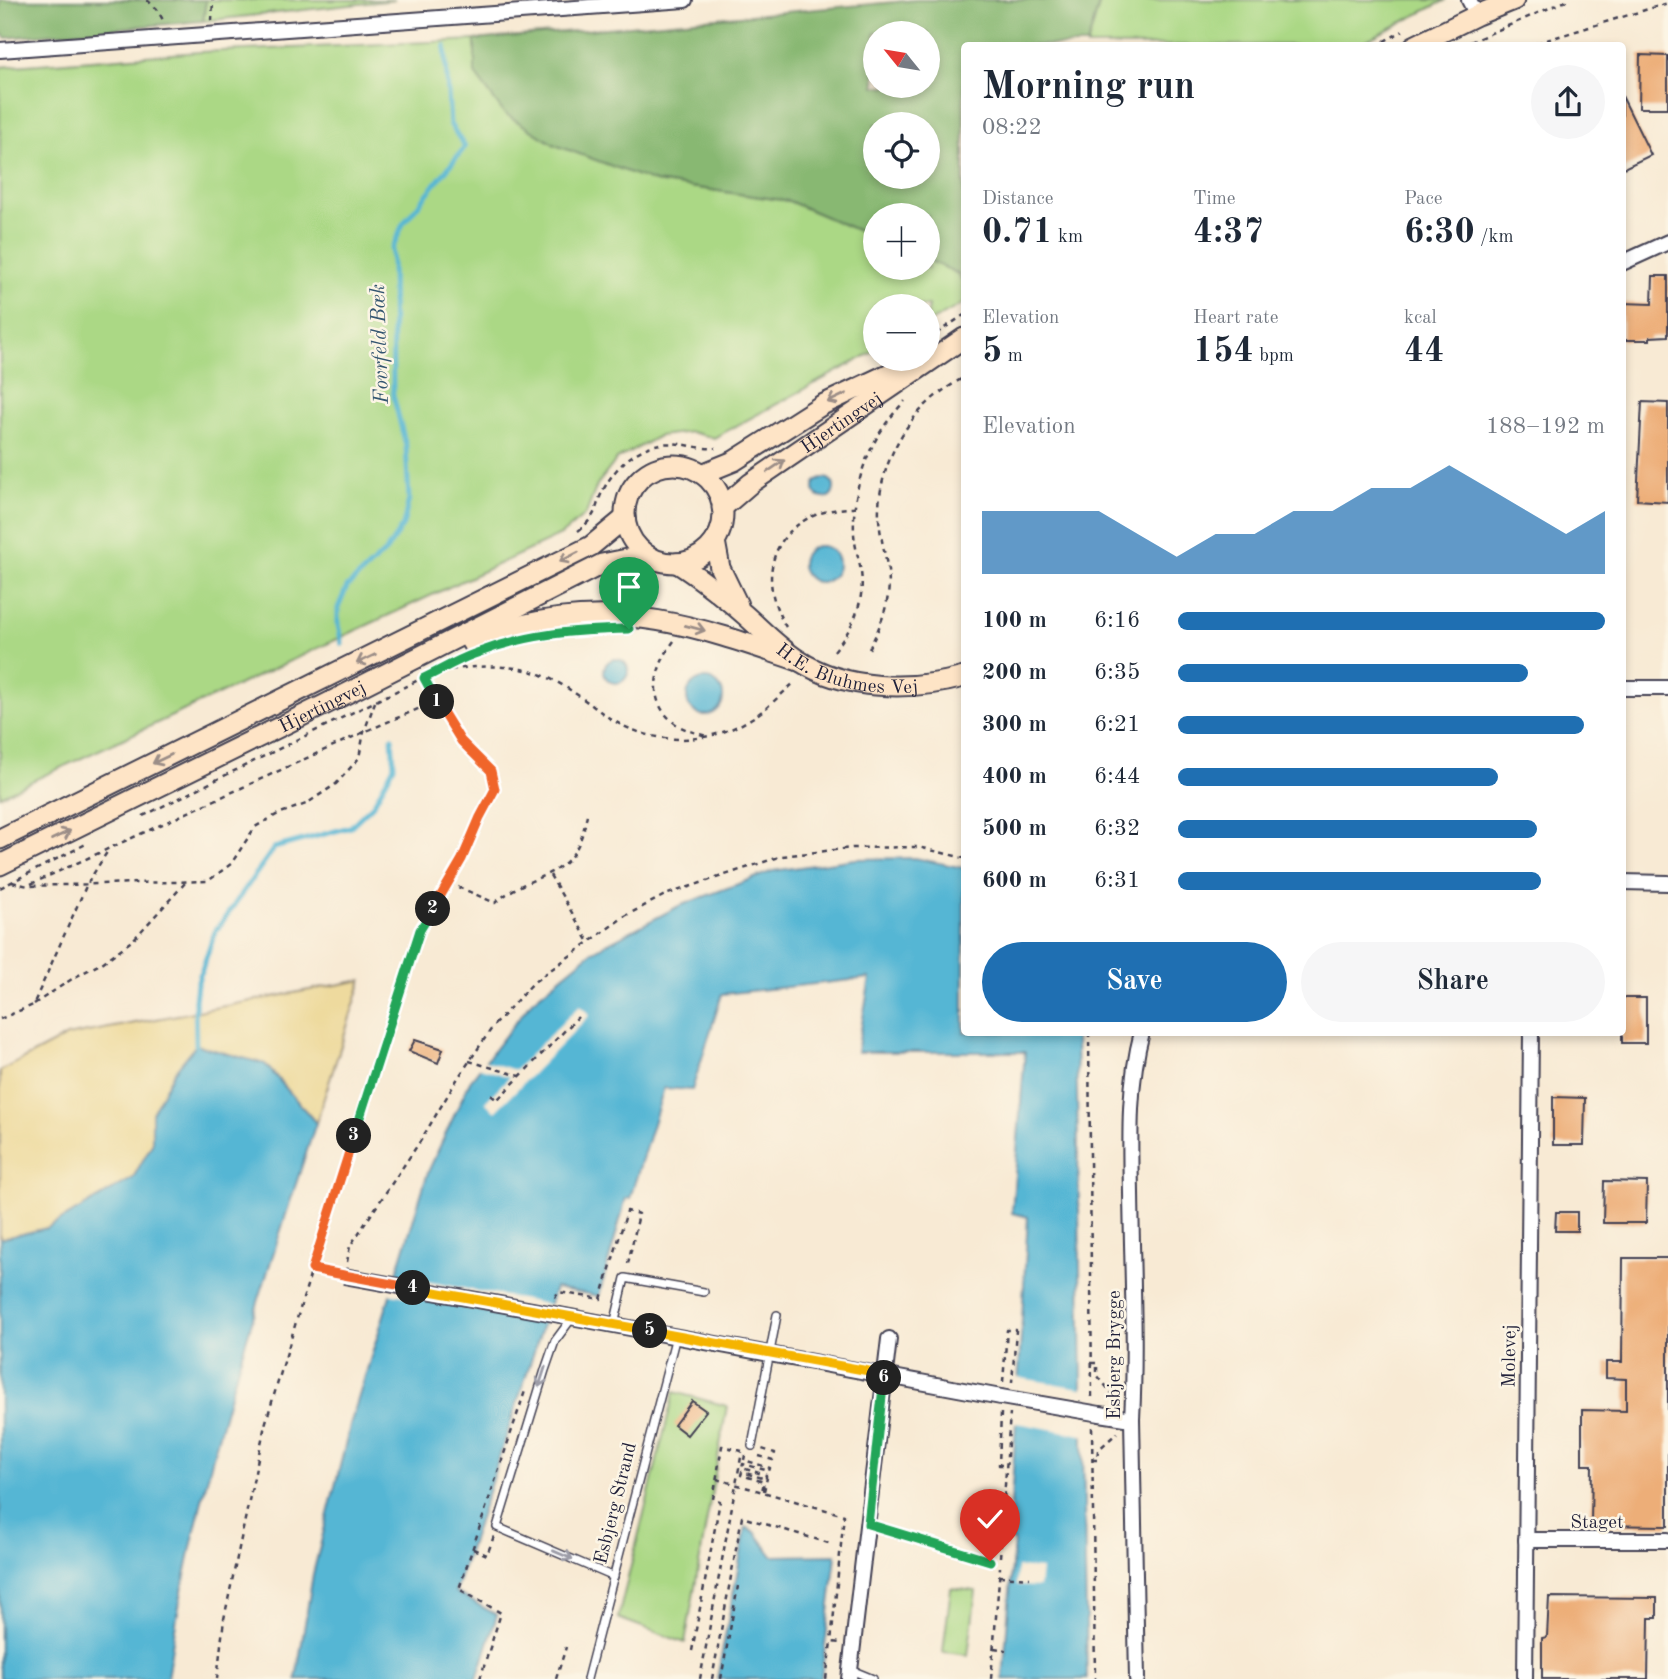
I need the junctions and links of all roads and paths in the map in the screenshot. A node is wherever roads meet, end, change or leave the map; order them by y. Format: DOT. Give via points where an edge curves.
graph roads {
  1 [pos="147,0"];
  2 [pos="214,0"];
  3 [pos="685,0"];
  4 [pos="1514,0"];
  5 [pos="1568,0"];
  6 [pos="1668,3"];
  7 [pos="1473,7"];
  8 [pos="211,35"];
  9 [pos="173,37"];
  10 [pos="1412,37"];
  11 [pos="1391,42"];
  12 [pos="1470,42"];
  13 [pos="1540,42"];
  14 [pos="0,50"];
  15 [pos="1668,242"];
  16 [pos="1626,261"];
  17 [pos="961,317"];
  18 [pos="940,331"];
  19 [pos="961,340"];
  20 [pos="961,341"];
  21 [pos="940,350"];
  22 [pos="895,371"];
  23 [pos="961,379"];
  24 [pos="912,394"];
  25 [pos="718,447"];
  26 [pos="702,474"];
  27 [pos="722,508"];
  28 [pos="854,508"];
  29 [pos="625,518"];
  30 [pos="571,537"];
  31 [pos="715,541"];
  32 [pos="647,555"];
  33 [pos="677,563"];
  34 [pos="745,615"];
  35 [pos="793,634"];
  36 [pos="678,636"];
  37 [pos="869,649"];
  38 [pos="834,652"];
  39 [pos="825,653"];
  40 [pos="470,655"];
  41 [pos="835,657"];
  42 [pos="799,661"];
  43 [pos="438,672"];
  44 [pos="424,678"];
  45 [pos="961,678"];
  46 [pos="793,684"];
  47 [pos="1626,688"];
  48 [pos="1668,688"];
  49 [pos="437,701"];
  50 [pos="375,702"];
  51 [pos="326,704"];
  52 [pos="364,732"];
  53 [pos="709,737"];
  54 [pos="587,814"];
  55 [pos="140,817"];
  56 [pos="0,839"];
  57 [pos="91,842"];
  58 [pos="110,848"];
  59 [pos="961,857"];
  60 [pos="0,865"];
  61 [pos="550,875"];
  62 [pos="12,882"];
  63 [pos="186,882"];
  64 [pos="1626,882"];
  65 [pos="449,883"];
  66 [pos="1668,883"];
  67 [pos="87,884"];
  68 [pos="28,886"];
  69 [pos="0,888"];
  70 [pos="589,942"];
  71 [pos="33,1005"];
  72 [pos="578,1017"];
  73 [pos="0,1019"];
  74 [pos="1089,1036"];
  75 [pos="1141,1036"];
  76 [pos="1531,1036"];
  77 [pos="469,1061"];
  78 [pos="520,1076"];
  79 [pos="491,1095"];
  80 [pos="312,1269"];
  81 [pos="344,1276"];
  82 [pos="704,1292"];
  83 [pos="777,1315"];
  84 [pos="566,1316"];
  85 [pos="614,1325"];
  86 [pos="1016,1330"];
  87 [pos="676,1336"];
  88 [pos="889,1339"];
  89 [pos="770,1354"];
  90 [pos="1091,1363"];
  91 [pos="885,1374"];
  92 [pos="1012,1384"];
  93 [pos="1010,1411"];
  94 [pos="1094,1412"];
  95 [pos="1132,1419"];
  96 [pos="754,1450"];
  97 [pos="742,1451"];
  98 [pos="1092,1460"];
  99 [pos="741,1463"];
  100 [pos="769,1471"];
  101 [pos="739,1475"];
  102 [pos="716,1479"];
  103 [pos="766,1479"];
  104 [pos="735,1484"];
  105 [pos="763,1491"];
  106 [pos="868,1524"];
  107 [pos="497,1527"];
  108 [pos="1526,1540"];
  109 [pos="1668,1541"];
  110 [pos="832,1544"];
  111 [pos="473,1549"];
  112 [pos="990,1561"];
  113 [pos="999,1576"];
  114 [pos="614,1577"];
  115 [pos="1030,1578"];
  116 [pos="738,1586"];
  117 [pos="831,1642"];
  118 [pos="853,1646"];
  119 [pos="566,1647"];
  120 [pos="994,1648"];
  121 [pos="1006,1650"];
  122 [pos="692,1651"];
  123 [pos="850,1674"];
  124 [pos="217,1679"];
  125 [pos="556,1679"];
  126 [pos="587,1679"];
  127 [pos="700,1679"];
  128 [pos="712,1679"];
  129 [pos="721,1679"];
  130 [pos="826,1679"];
  131 [pos="873,1679"];
  132 [pos="992,1679"];
  133 [pos="1095,1679"];
  134 [pos="1137,1679"];
  135 [pos="1525,1679"];
  1 -- 9 [label="path"];
  2 -- 8 [label="path"];
  3 -- 8 [label="street"];
  4 -- 7 [label="main road"];
  5 -- 12 [label="path"];
  6 -- 13 [label="path"];
  7 -- 10 [label="main road"];
  8 -- 9 [label="street"];
  9 -- 14 [label="street"];
  10 -- 11 [label="path"];
  15 -- 16 [label="street"];
  17 -- 18 [label="path"];
  19 -- 21 [label="main road, Hjertingvej"];
  27 -- 20 [label="main road, Hjertingvej, one-way" via="751,483"];
  22 -- 26 [label="main road, Hjertingvej, one-way" via="822,405 734,461"];
  23 -- 37 [label="path" via="915,416 889,461 879,517 888,573 887,602"];
  24 -- 28 [label="path" via="892,414 871,447 858,479"];
  25 -- 30 [label="path" via="682,442 638,451 605,485 592,520"];
  26 -- 27 [label="main road" via="712,483"];
  26 -- 29 [label="main road" via="688,467 657,468 632,488"];
  27 -- 31 [label="main road"];
  28 -- 35 [label="path" via="835,508 808,518 785,536 776,553 771,592 776,610"];
  28 -- 38 [label="path" via="862,593 850,631"];
  29 -- 32 [label="main road" via="628,533"];
  29 -- 56 [label="main road, Hjertingvej, one-way" via="591,546"];
  31 -- 33 [label="main road" via="704,552"];
  31 -- 34 [label="main road, H.E. Bluhmes Vej" via="720,568"];
  32 -- 33 [label="main road"];
  32 -- 51 [label="main road, Hjertingvej" via="602,564"];
  33 -- 34 [label="main road, H.E. Bluhmes Vej"];
  34 -- 42 [label="main road, H.E. Bluhmes Vej"];
  36 -- 53 [label="path" via="656,674 656,692 670,720"];
  39 -- 41 [label="path"];
  40 -- 43 [label="path"];
  42 -- 45 [label="main road, H.E. Bluhmes Vej" via="850,680 888,686 936,685"];
  51 -- 42 [label="main road, one-way" via="516,626 581,615 631,615 687,625"];
  43 -- 44 [label="path"];
  43 -- 53 [label="path" via="483,665 522,669 566,686 631,730 677,740"];
  44 -- 49 [label="path"];
  44 -- 50 [label="path"];
  46 -- 53 [label="path" via="753,718"];
  47 -- 48 [label="street"];
  49 -- 52 [label="path"];
  49 -- 65 [label="path" via="461,741 491,771 495,789"];
  50 -- 52 [label="path"];
  50 -- 55 [label="path"];
  60 -- 51 [label="main road, Hjertingvej, one-way"];
  52 -- 58 [label="path"];
  52 -- 63 [label="path" via="359,758 336,784 306,804 255,827 231,864 208,881"];
  54 -- 61 [label="path" via="583,837 568,861"];
  57 -- 62 [label="path"];
  58 -- 67 [label="path"];
  58 -- 68 [label="path"];
  59 -- 70 [label="path" via="918,847 782,856 665,895"];
  61 -- 65 [label="path" via="510,890 495,903"];
  61 -- 70 [label="path"];
  62 -- 68 [label="path"];
  62 -- 69 [label="path"];
  63 -- 67 [label="path"];
  63 -- 71 [label="path" via="133,940"];
  64 -- 66 [label="street"];
  65 -- 80 [label="path" via="420,930"];
  67 -- 68 [label="path"];
  67 -- 71 [label="path"];
  70 -- 77 [label="path" via="534,982 494,1025"];
  71 -- 73 [label="path"];
  72 -- 78 [label="path"];
  74 -- 90 [label="path"];
  75 -- 95 [label="street, Esbjerg Brygge" via="1132,1094"];
  76 -- 108 [label="street, Molevej"];
  77 -- 78 [label="path"];
  77 -- 81 [label="path" via="350,1246"];
  78 -- 79 [label="path" via="497,1100"];
  80 -- 81 [label="path"];
  80 -- 124 [label="path" via="265,1425 224,1619"];
  81 -- 84 [label="street, bridge"];
  82 -- 85 [label="lane" via="625,1278"];
  83 -- 89 [label="lane"];
  84 -- 85 [label="street"];
  84 -- 107 [label="lane, one-way"];
  85 -- 87 [label="street"];
  86 -- 92 [label="path"];
  87 -- 89 [label="street"];
  87 -- 114 [label="lane, Esbjerg Strand"];
  88 -- 91 [label="street"];
  89 -- 91 [label="street"];
  89 -- 96 [label="lane"];
  90 -- 94 [label="path"];
  90 -- 95 [label="path" via="1097,1363 1097,1375"];
  91 -- 94 [label="street, bridge"];
  91 -- 106 [label="street"];
  93 -- 113 [label="path"];
  94 -- 95 [label="street"];
  94 -- 98 [label="path"];
  95 -- 98 [label="path" via="1098,1450 1097,1460"];
  95 -- 134 [label="street, Esbjerg Brygge"];
  96 -- 96 [label="path" via="773,1460 775,1453"];
  97 -- 99 [label="path"];
  97 -- 100 [label="path" via="746,1452 744,1460"];
  97 -- 102 [label="path" via="722,1446"];
  98 -- 133 [label="path"];
  99 -- 100 [label="path"];
  99 -- 101 [label="path"];
  99 -- 103 [label="path" via="742,1468 766,1475"];
  100 -- 103 [label="path"];
  101 -- 103 [label="path"];
  101 -- 104 [label="path"];
  101 -- 105 [label="path" via="764,1482"];
  102 -- 104 [label="path"];
  102 -- 122 [label="path" via="713,1499 720,1501"];
  103 -- 105 [label="path"];
  104 -- 105 [label="path"];
  104 -- 127 [label="path"];
  105 -- 117 [label="path" via="844,1515"];
  106 -- 112 [label="lane"];
  106 -- 118 [label="street"];
  107 -- 111 [label="path" via="487,1555"];
  107 -- 114 [label="lane, one-way"];
  108 -- 109 [label="street, Staget"];
  108 -- 135 [label="street, Molevej"];
  110 -- 128 [label="path" via="742,1517"];
  113 -- 115 [label="path"];
  113 -- 120 [label="path"];
  114 -- 126 [label="lane, Esbjerg Strand"];
  116 -- 129 [label="path"];
  117 -- 118 [label="path"];
  117 -- 130 [label="path"];
  118 -- 123 [label="street"];
  119 -- 125 [label="path"];
  120 -- 121 [label="path"];
  120 -- 132 [label="path"];
  123 -- 131 [label="lane"];
}
